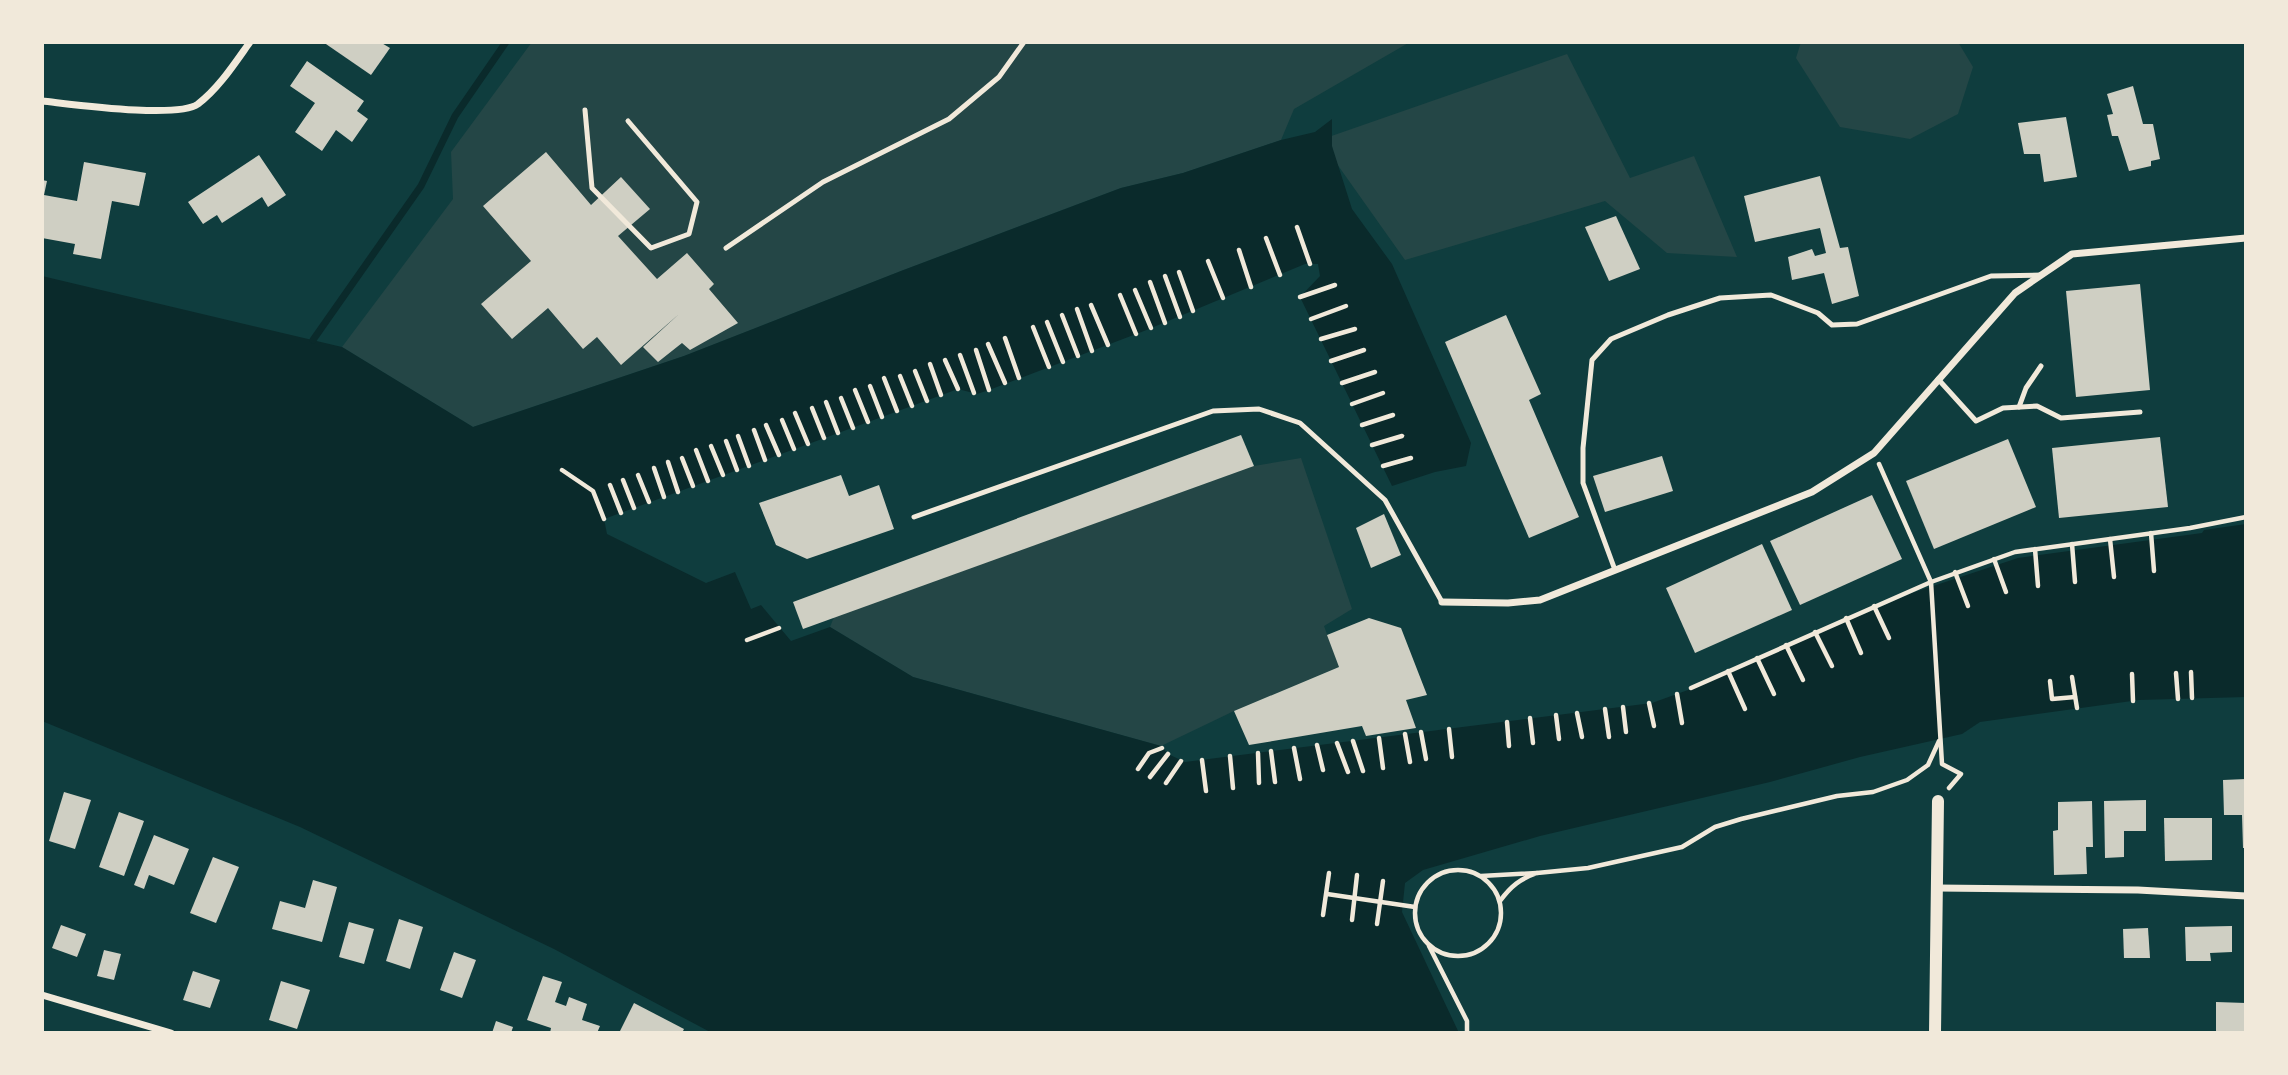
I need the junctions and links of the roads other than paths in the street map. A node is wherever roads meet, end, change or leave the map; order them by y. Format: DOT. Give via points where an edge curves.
graph roads {
  1 [pos="250,42"];
  2 [pos="1024,42"];
  3 [pos="42,101"];
  4 [pos="585,110"];
  5 [pos="628,121"];
  6 [pos="2246,238"];
  7 [pos="726,248"];
  8 [pos="2043,275"];
  9 [pos="2041,366"];
  10 [pos="1938,379"];
  11 [pos="2019,407"];
  12 [pos="2140,412"];
  13 [pos="914,517"];
  14 [pos="1615,570"];
  15 [pos="1441,601"];
  16 [pos="1938,801"];
  17 [pos="1937,888"];
  18 [pos="2246,896"];
  19 [pos="42,995"];
  20 [pos="171,1033"];
  21 [pos="1935,1033"];
  1 -- 3 [label="street" via="230,71 196,105 169,111"];
  2 -- 7 [label="lane" via="999,77 949,119 823,182"];
  4 -- 5 [label="lane" via="592,188 652,248 689,234 697,202"];
  6 -- 8 [label="street" via="2072,254"];
  8 -- 10 [label="street" via="2015,293"];
  8 -- 14 [label="lane" via="1991,276 1857,324 1832,326 1818,313 1771,295 1720,298 1611,339 1591,360 1583,483"];
  9 -- 11 [label="lane"];
  10 -- 11 [label="lane" via="1976,421 2003,408"];
  10 -- 14 [label="street" via="1874,453 1812,492"];
  11 -- 12 [label="lane" via="2037,407 2061,418"];
  13 -- 15 [label="lane" via="1213,411 1259,409 1300,423 1385,500"];
  14 -- 15 [label="street" via="1540,600"];
  16 -- 17 [label="street"];
  17 -- 18 [label="street"];
  17 -- 21 [label="street"];
  19 -- 20 [label="street"];
}
